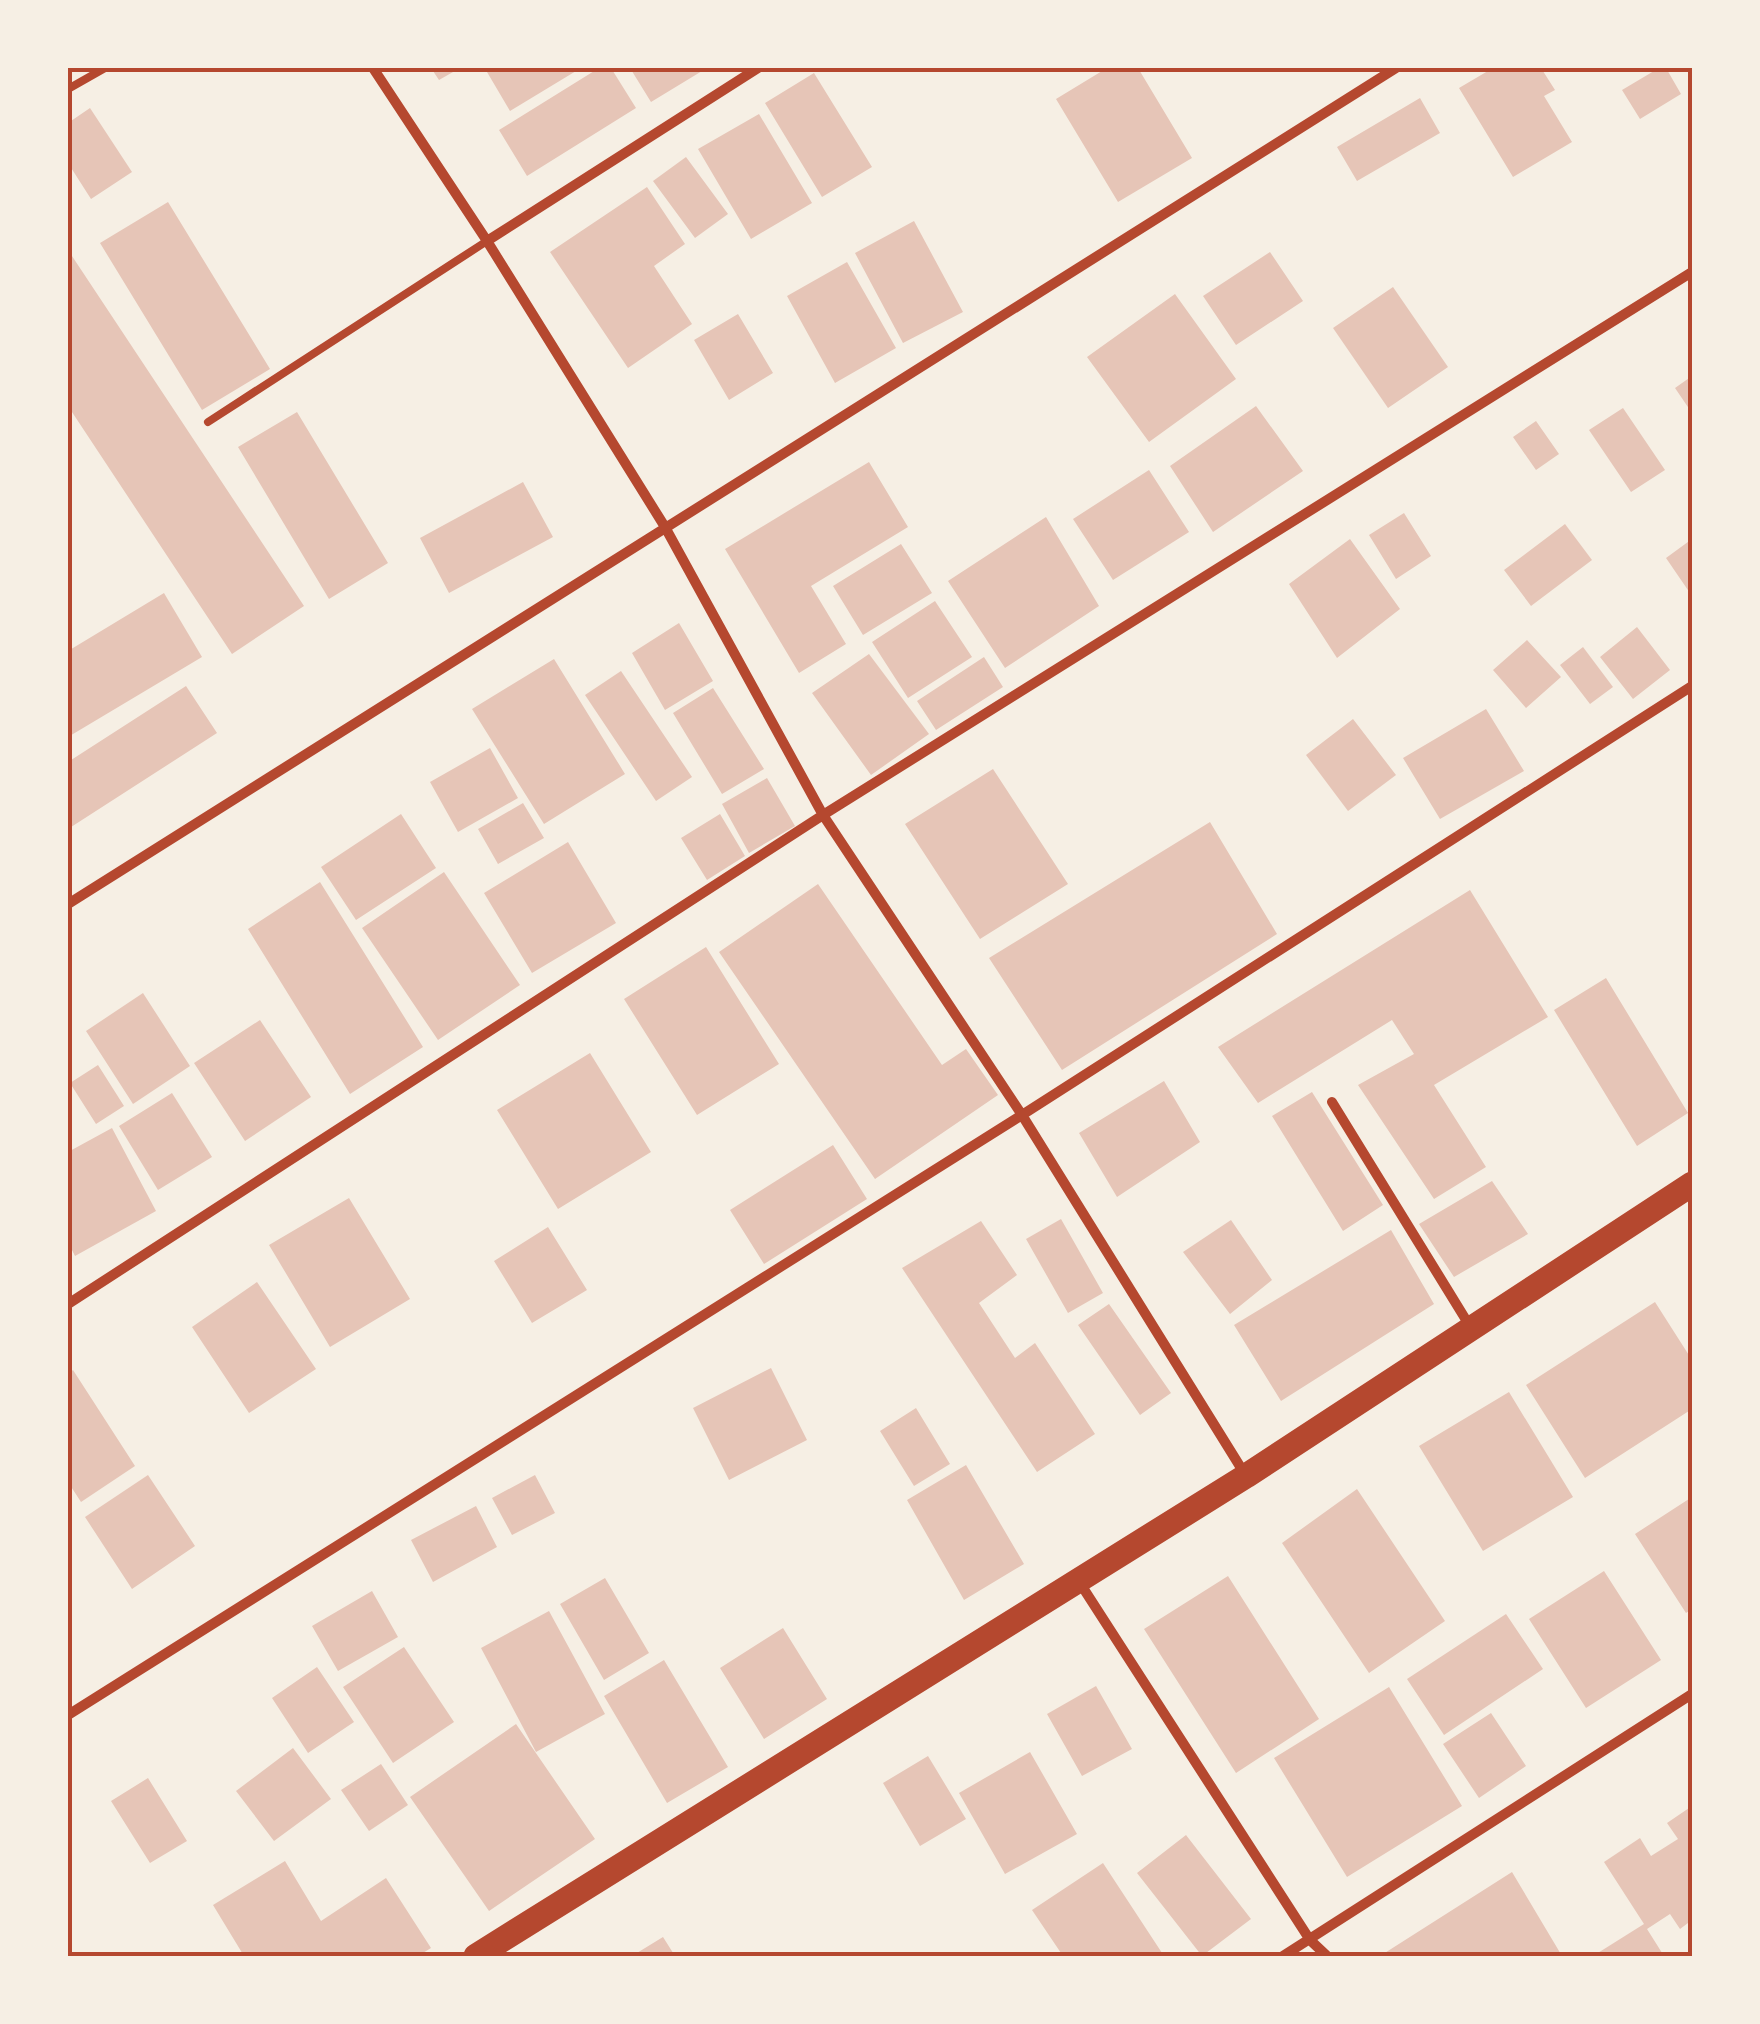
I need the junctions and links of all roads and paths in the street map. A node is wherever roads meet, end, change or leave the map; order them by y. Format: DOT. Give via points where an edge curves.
graph roads {
  1 [pos="105,68"];
  2 [pos="373,68"];
  3 [pos="758,68"];
  4 [pos="1396,68"];
  5 [pos="68,90"];
  6 [pos="487,241"];
  7 [pos="1692,272"];
  8 [pos="208,422"];
  9 [pos="665,527"];
  10 [pos="1692,686"];
  11 [pos="823,815"];
  12 [pos="68,904"];
  13 [pos="1332,1102"];
  14 [pos="1022,1115"];
  15 [pos="1692,1184"];
  16 [pos="68,1304"];
  17 [pos="1471,1329"];
  18 [pos="1246,1476"];
  19 [pos="1077,1579"];
  20 [pos="1692,1694"];
  21 [pos="68,1715"];
  22 [pos="1310,1940"];
  23 [pos="476,1956"];
  24 [pos="1283,1956"];
  25 [pos="1327,1956"];
  1 -- 5 [label="lane"];
  2 -- 6 [label="street"];
  3 -- 6 [label="street"];
  4 -- 9 [label="street"];
  6 -- 8 [label="lane"];
  6 -- 9 [label="street"];
  7 -- 11 [label="street"];
  9 -- 11 [label="street"];
  9 -- 12 [label="street"];
  10 -- 14 [label="street"];
  11 -- 14 [label="street"];
  11 -- 16 [label="street"];
  13 -- 17 [label="street"];
  14 -- 18 [label="street"];
  14 -- 21 [label="street"];
  15 -- 17 [label="main road"];
  17 -- 18 [label="main road"];
  18 -- 19 [label="main road"];
  19 -- 22 [label="street"];
  19 -- 23 [label="main road"];
  20 -- 22 [label="street"];
  22 -- 24 [label="street"];
  22 -- 25 [label="street"];
}
